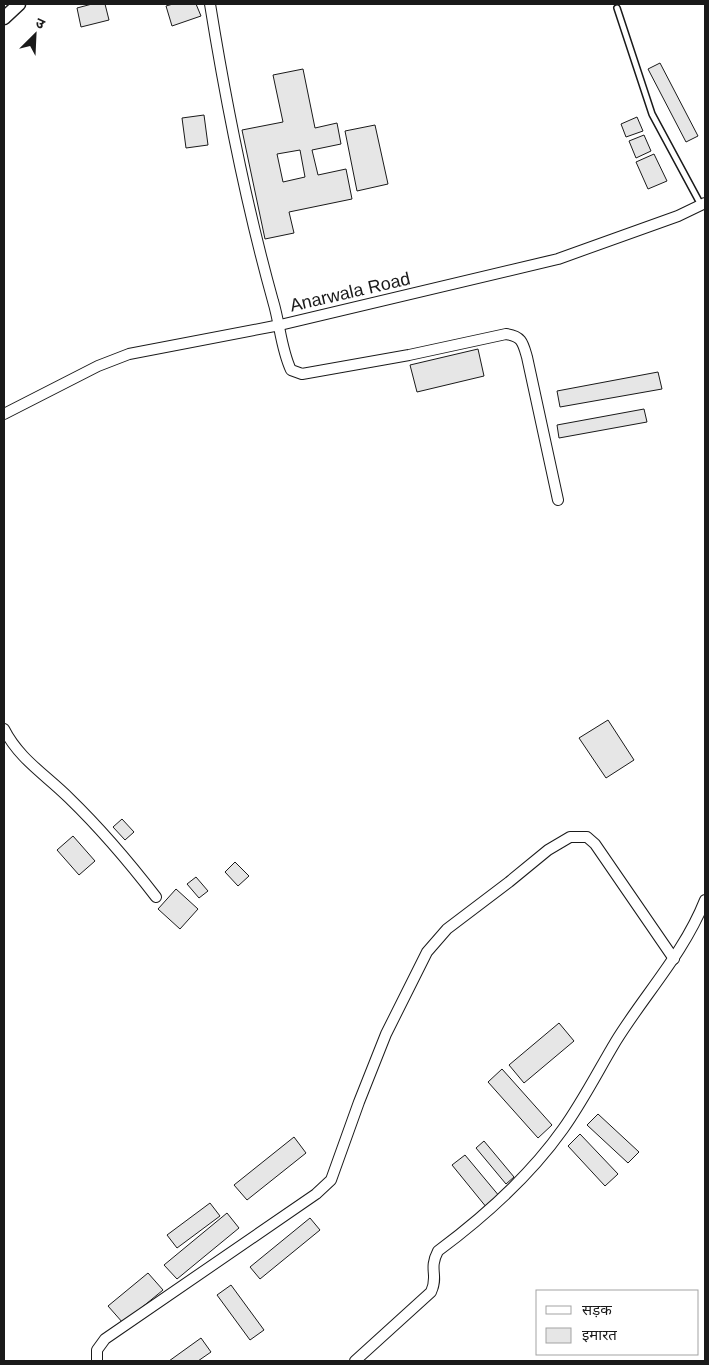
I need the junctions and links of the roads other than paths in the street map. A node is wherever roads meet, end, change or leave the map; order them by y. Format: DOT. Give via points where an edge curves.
graph roads {
  1 [pos="19,4"];
  2 [pos="210,4"];
  3 [pos="618,8"];
  4 [pos="4,18"];
  5 [pos="703,204"];
  6 [pos="280,325"];
  7 [pos="4,414"];
  8 [pos="558,500"];
  9 [pos="4,729"];
  10 [pos="156,897"];
  11 [pos="705,900"];
  12 [pos="674,959"];
  13 [pos="97,1361"];
  14 [pos="355,1361"];
  1 -- 4 [label="street"];
  2 -- 6 [label="street" via="246,190"];
  3 -- 5 [label="lane" via="652,114"];
  5 -- 6 [label="street, Anarwala Road" via="558,259"];
  6 -- 7 [label="street, Anarwala Road" via="130,354 98,366"];
  6 -- 8 [label="street" via="284,356 291,370 302,374 506,334 516,335 523,342 527,357"];
  9 -- 10 [label="street" via="21,756 94,824"];
  11 -- 12 [label="street" via="692,931"];
  12 -- 13 [label="street" via="587,837 570,837 548,850 447,929 428,952 386,1034 331,1180 316,1194 105,1339 97,1350"];
  12 -- 14 [label="street" via="616,1042 562,1130 506,1196 438,1251 432,1262 435,1279 431,1292"];
}
